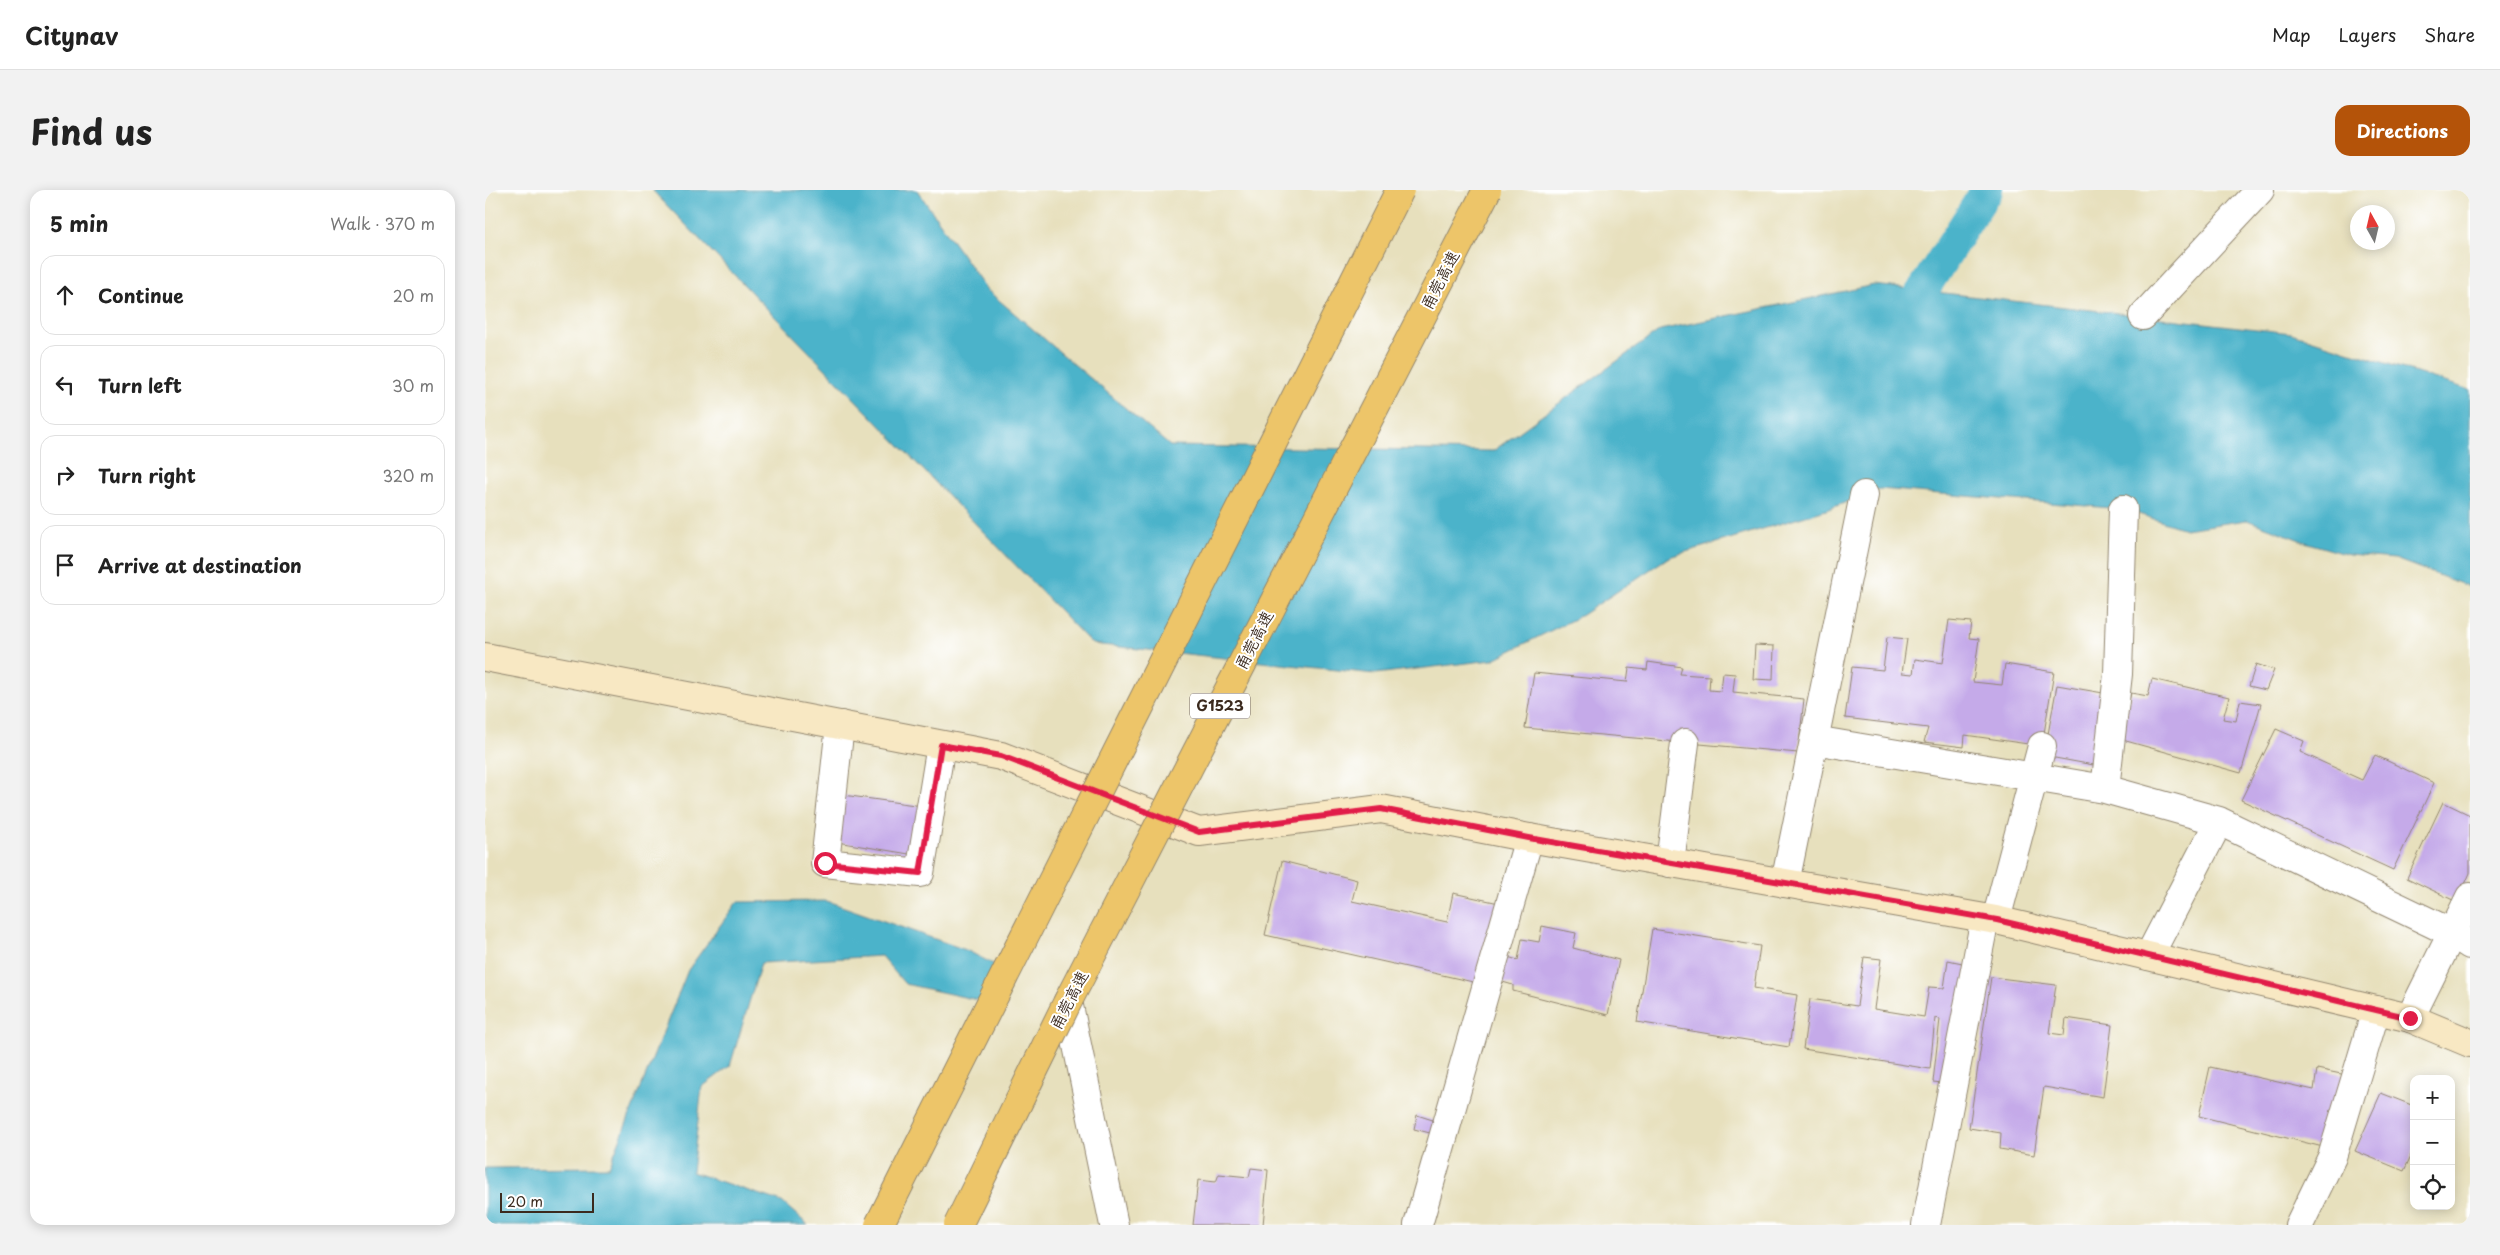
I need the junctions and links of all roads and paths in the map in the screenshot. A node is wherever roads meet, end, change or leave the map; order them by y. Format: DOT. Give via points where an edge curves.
graph roads {
  1 [pos="1400,190"];
  2 [pos="1487,190"];
  3 [pos="2260,190"];
  4 [pos="2143,316"];
  5 [pos="1864,495"];
  6 [pos="2123,509"];
  7 [pos="485,657"];
  8 [pos="840,725"];
  9 [pos="1814,740"];
  10 [pos="1685,742"];
  11 [pos="941,745"];
  12 [pos="2041,746"];
  13 [pos="2033,777"];
  14 [pos="2105,789"];
  15 [pos="2219,821"];
  16 [pos="1529,838"];
  17 [pos="1670,863"];
  18 [pos="1785,883"];
  19 [pos="2470,897"];
  20 [pos="1991,919"];
  21 [pos="2461,939"];
  22 [pos="2149,956"];
  23 [pos="1068,1001"];
  24 [pos="2376,1010"];
  25 [pos="2410,1018"];
  26 [pos="2470,1043"];
  27 [pos="879,1225"];
  28 [pos="958,1225"];
  29 [pos="1114,1225"];
  30 [pos="1418,1225"];
  31 [pos="1926,1225"];
  32 [pos="2299,1225"];
  1 -- 27 [label="highway, bridge"];
  2 -- 23 [label="highway, 甬莞高速 / G1523, bridge"];
  3 -- 4 [label="street"];
  5 -- 9 [label="street"];
  6 -- 14 [label="street" via="2118,674"];
  7 -- 8 [label="street"];
  8 -- 11 [label="street"];
  8 -- 11 [label="street" via="825,863 920,873"];
  9 -- 13 [label="street"];
  9 -- 18 [label="street"];
  10 -- 17 [label="street"];
  11 -- 16 [label="street" via="1001,756 1199,832 1381,809"];
  12 -- 13 [label="street"];
  13 -- 14 [label="street"];
  13 -- 20 [label="street"];
  14 -- 15 [label="street"];
  15 -- 21 [label="street"];
  15 -- 22 [label="street"];
  16 -- 17 [label="street"];
  16 -- 30 [label="street"];
  17 -- 18 [label="street"];
  18 -- 20 [label="street"];
  19 -- 21 [label="street"];
  20 -- 22 [label="street"];
  20 -- 31 [label="street"];
  21 -- 25 [label="street"];
  22 -- 24 [label="street"];
  23 -- 28 [label="highway, 甬莞高速 / G1523, bridge"];
  23 -- 29 [label="street"];
  24 -- 25 [label="street"];
  24 -- 32 [label="street" via="2332,1157"];
  25 -- 26 [label="street"];
}
